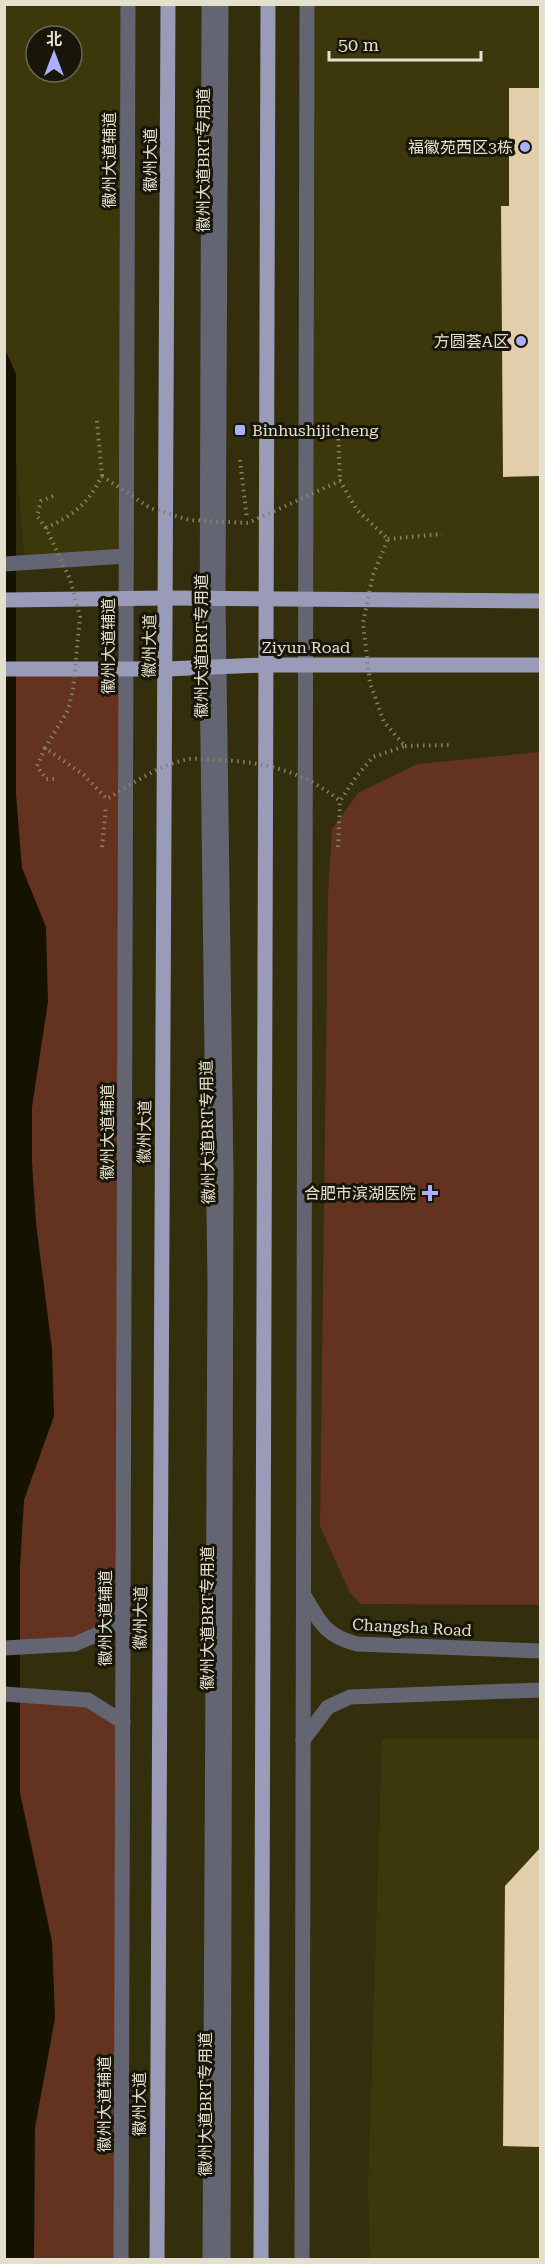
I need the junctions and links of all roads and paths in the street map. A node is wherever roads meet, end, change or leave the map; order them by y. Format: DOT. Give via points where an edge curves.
graph roads {
  1 [pos="128,4"];
  2 [pos="168,4"];
  3 [pos="209,4"];
  4 [pos="221,4"];
  5 [pos="268,4"];
  6 [pos="307,4"];
  7 [pos="96,420"];
  8 [pos="338,427"];
  9 [pos="240,460"];
  10 [pos="102,477"];
  11 [pos="340,481"];
  12 [pos="56,495"];
  13 [pos="248,523"];
  14 [pos="46,528"];
  15 [pos="442,534"];
  16 [pos="388,539"];
  17 [pos="126,556"];
  18 [pos="4,564"];
  19 [pos="167,598"];
  20 [pos="126,599"];
  21 [pos="213,599"];
  22 [pos="267,599"];
  23 [pos="4,600"];
  24 [pos="306,600"];
  25 [pos="540,602"];
  26 [pos="265,665"];
  27 [pos="306,665"];
  28 [pos="540,665"];
  29 [pos="213,667"];
  30 [pos="126,668"];
  31 [pos="4,669"];
  32 [pos="166,669"];
  33 [pos="452,745"];
  34 [pos="405,746"];
  35 [pos="45,748"];
  36 [pos="58,779"];
  37 [pos="107,799"];
  38 [pos="340,801"];
  39 [pos="102,847"];
  40 [pos="338,847"];
  41 [pos="304,1595"];
  42 [pos="123,1606"];
  43 [pos="4,1648"];
  44 [pos="540,1650"];
  45 [pos="540,1690"];
  46 [pos="4,1694"];
  47 [pos="123,1722"];
  48 [pos="303,1740"];
  49 [pos="121,2259"];
  50 [pos="157,2259"];
  51 [pos="210,2259"];
  52 [pos="223,2259"];
  53 [pos="261,2259"];
  54 [pos="302,2259"];
  1 -- 17 [label="street, 徽州大道辅道"];
  2 -- 19 [label="main road, 徽州大道"];
  3 -- 21 [label="street, 徽州大道BRT专用道"];
  4 -- 21 [label="street, 徽州大道BRT专用道"];
  5 -- 22 [label="main road"];
  6 -- 24 [label="street"];
  7 -- 10 [label="path"];
  8 -- 11 [label="path"];
  9 -- 13 [label="path"];
  10 -- 13 [label="path, bridge" via="150,508 189,520"];
  10 -- 14 [label="path, bridge" via="92,496 73,515"];
  11 -- 13 [label="path, bridge"];
  11 -- 16 [label="path, bridge" via="357,510"];
  12 -- 14 [label="path" via="41,501 37,516"];
  14 -- 35 [label="path, bridge" via="70,579 80,617 68,710"];
  15 -- 16 [label="path"];
  16 -- 34 [label="path, bridge" via="373,575 363,622 370,682 384,722"];
  17 -- 18 [label="street"];
  17 -- 20 [label="street, 徽州大道辅道"];
  19 -- 20 [label="main road"];
  19 -- 21 [label="main road"];
  19 -- 32 [label="main road, 徽州大道"];
  20 -- 23 [label="main road"];
  20 -- 30 [label="street, 徽州大道辅道"];
  21 -- 22 [label="main road"];
  21 -- 29 [label="street, 徽州大道BRT专用道"];
  22 -- 24 [label="main road"];
  22 -- 26 [label="main road"];
  24 -- 25 [label="main road"];
  24 -- 27 [label="street"];
  26 -- 27 [label="main road, Ziyun Road"];
  26 -- 29 [label="main road, Ziyun Road"];
  26 -- 53 [label="main road"];
  27 -- 28 [label="main road, Ziyun Road"];
  27 -- 41 [label="street"];
  29 -- 32 [label="main road, Ziyun Road"];
  29 -- 51 [label="street, 徽州大道BRT专用道" via="215,1285"];
  29 -- 52 [label="street, 徽州大道BRT专用道" via="226,1174"];
  30 -- 31 [label="main road, Ziyun Road"];
  30 -- 32 [label="main road, Ziyun Road"];
  30 -- 42 [label="street, 徽州大道辅道"];
  32 -- 50 [label="main road, 徽州大道"];
  33 -- 34 [label="path"];
  34 -- 38 [label="path, bridge" via="373,757"];
  35 -- 36 [label="path" via="38,766 46,779"];
  35 -- 37 [label="path, bridge" via="84,775"];
  37 -- 38 [label="path, bridge" via="150,774 189,759 239,760 287,770 323,787"];
  37 -- 39 [label="path"];
  38 -- 40 [label="path"];
  41 -- 44 [label="street, Changsha Road" via="320,1623 336,1639 357,1644"];
  41 -- 48 [label="street"];
  42 -- 43 [label="street" via="107,1630 75,1644"];
  42 -- 47 [label="street, 徽州大道辅道"];
  45 -- 48 [label="street" via="350,1697 328,1707"];
  46 -- 47 [label="street" via="88,1700"];
  47 -- 49 [label="street, 徽州大道辅道"];
  48 -- 54 [label="street"];
}
